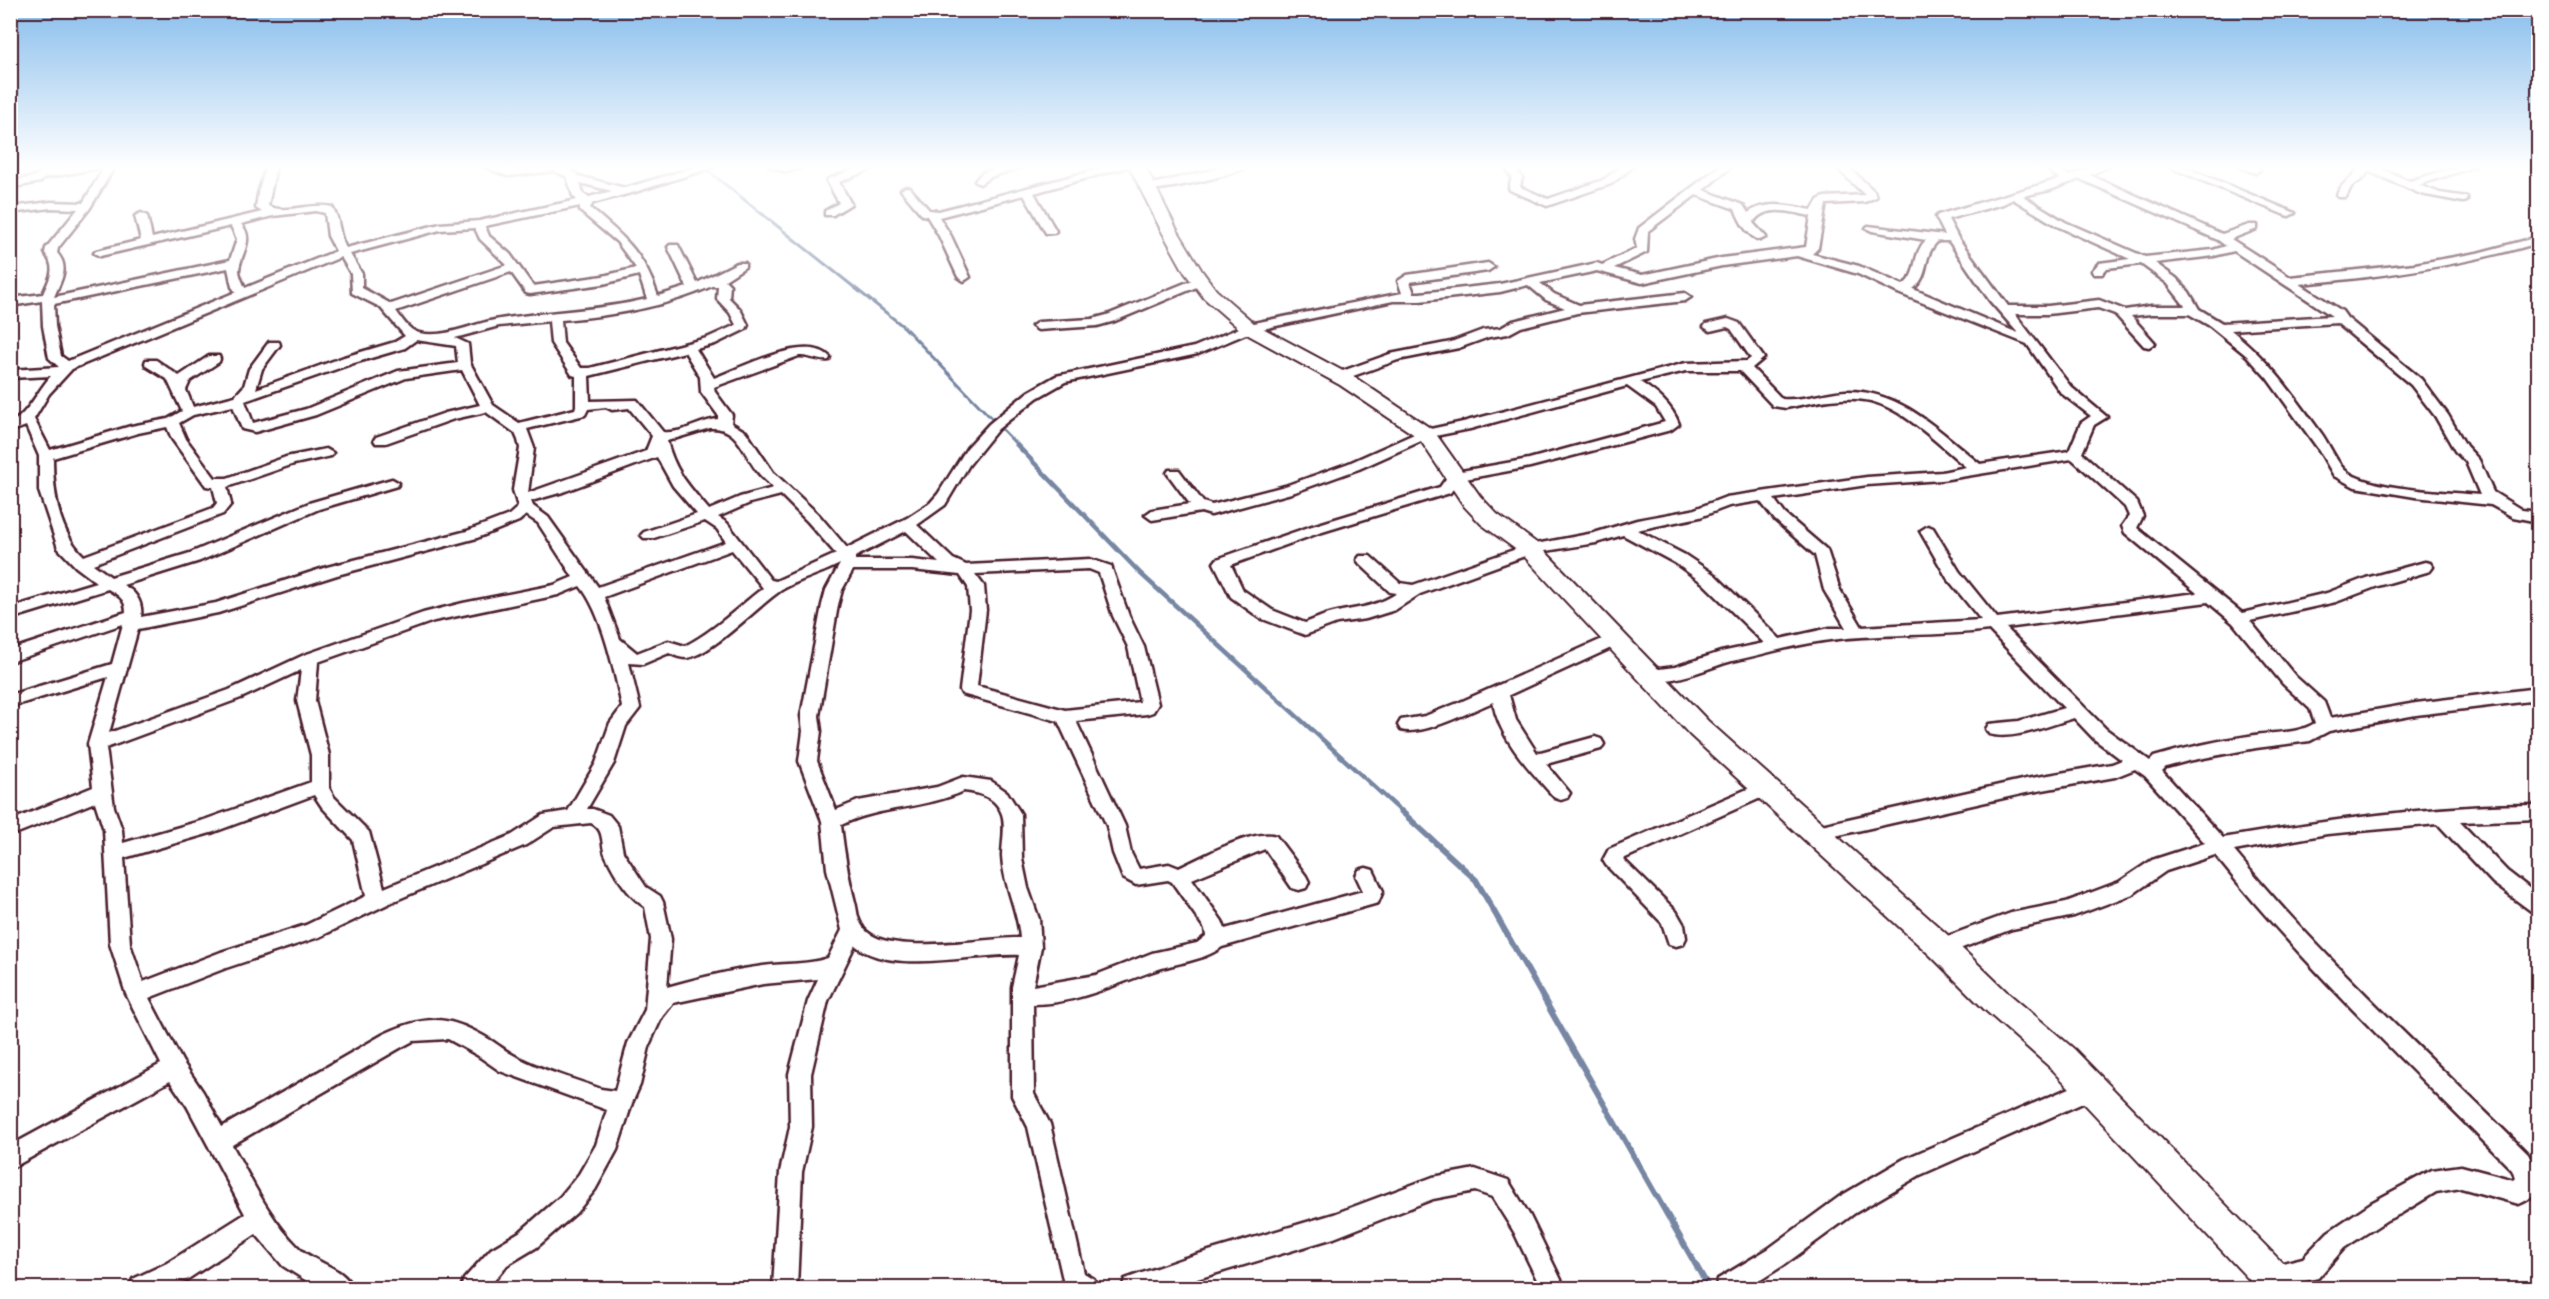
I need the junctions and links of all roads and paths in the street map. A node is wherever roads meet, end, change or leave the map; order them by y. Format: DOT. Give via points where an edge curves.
graph roads {
  1 [pos="70,227"];
  2 [pos="144,227"];
  3 [pos="211,227"];
  4 [pos="237,227"];
  5 [pos="334,227"];
  6 [pos="445,227"];
  7 [pos="480,227"];
  8 [pos="605,227"];
  9 [pos="939,227"];
  10 [pos="1048,227"];
  11 [pos="1167,227"];
  12 [pos="1648,227"];
  13 [pos="1750,227"];
  14 [pos="1815,227"];
  15 [pos="1947,227"];
  16 [pos="2067,227"];
  17 [pos="2196,227"];
  18 [pos="2253,227"];
  19 [pos="1872,228"];
  20 [pos="1050,231"];
  21 [pos="1760,237"];
  22 [pos="1935,238"];
  23 [pos="1952,238"];
  24 [pos="2222,238"];
  25 [pos="147,240"];
  26 [pos="2538,240"];
  27 [pos="2237,246"];
  28 [pos="674,247"];
  29 [pos="344,252"];
  30 [pos="100,253"];
  31 [pos="1800,253"];
  32 [pos="118,255"];
  33 [pos="2140,260"];
  34 [pos="235,263"];
  35 [pos="741,265"];
  36 [pos="513,267"];
  37 [pos="1488,267"];
  38 [pos="1604,268"];
  39 [pos="643,270"];
  40 [pos="2098,271"];
  41 [pos="964,277"];
  42 [pos="1637,279"];
  43 [pos="1200,281"];
  44 [pos="1530,281"];
  45 [pos="2289,281"];
  46 [pos="711,282"];
  47 [pos="693,288"];
  48 [pos="530,290"];
  49 [pos="1902,290"];
  50 [pos="243,294"];
  51 [pos="1685,297"];
  52 [pos="1410,298"];
  53 [pos="48,300"];
  54 [pos="653,300"];
  55 [pos="1663,300"];
  56 [pos="10,302"];
  57 [pos="389,309"];
  58 [pos="1577,309"];
  59 [pos="2006,310"];
  60 [pos="2194,310"];
  61 [pos="2122,314"];
  62 [pos="555,317"];
  63 [pos="527,318"];
  64 [pos="2340,319"];
  65 [pos="1038,326"];
  66 [pos="1710,327"];
  67 [pos="2218,327"];
  68 [pos="1249,328"];
  69 [pos="414,336"];
  70 [pos="443,339"];
  71 [pos="2030,341"];
  72 [pos="2150,343"];
  73 [pos="274,345"];
  74 [pos="688,347"];
  75 [pos="824,357"];
  76 [pos="55,358"];
  77 [pos="214,359"];
  78 [pos="151,363"];
  79 [pos="466,366"];
  80 [pos="1744,367"];
  81 [pos="64,369"];
  82 [pos="10,372"];
  83 [pos="582,373"];
  84 [pos="1339,377"];
  85 [pos="1628,381"];
  86 [pos="708,385"];
  87 [pos="180,388"];
  88 [pos="242,397"];
  89 [pos="583,406"];
  90 [pos="488,407"];
  91 [pos="189,412"];
  92 [pos="26,421"];
  93 [pos="172,422"];
  94 [pos="724,424"];
  95 [pos="10,428"];
  96 [pos="516,428"];
  97 [pos="1425,434"];
  98 [pos="659,436"];
  99 [pos="381,440"];
  100 [pos="326,453"];
  101 [pos="2075,454"];
  102 [pos="46,456"];
  103 [pos="1977,470"];
  104 [pos="1174,473"];
  105 [pos="1455,476"];
  106 [pos="392,483"];
  107 [pos="219,484"];
  108 [pos="783,490"];
  109 [pos="1763,495"];
  110 [pos="2494,501"];
  111 [pos="524,504"];
  112 [pos="1202,507"];
  113 [pos="706,515"];
  114 [pos="1152,515"];
  115 [pos="2536,517"];
  116 [pos="908,524"];
  117 [pos="1624,529"];
  118 [pos="1928,531"];
  119 [pos="649,536"];
  120 [pos="735,544"];
  121 [pos="1530,549"];
  122 [pos="1365,560"];
  123 [pos="847,561"];
  124 [pos="81,563"];
  125 [pos="2425,567"];
  126 [pos="963,571"];
  127 [pos="582,579"];
  128 [pos="112,584"];
  129 [pos="777,586"];
  130 [pos="1414,590"];
  131 [pos="595,594"];
  132 [pos="2212,596"];
  133 [pos="10,614"];
  134 [pos="2239,619"];
  135 [pos="133,620"];
  136 [pos="1995,624"];
  137 [pos="1856,632"];
  138 [pos="1616,639"];
  139 [pos="613,642"];
  140 [pos="1777,646"];
  141 [pos="10,656"];
  142 [pos="310,659"];
  143 [pos="1642,667"];
  144 [pos="117,668"];
  145 [pos="1500,692"];
  146 [pos="2538,694"];
  147 [pos="10,701"];
  148 [pos="2077,711"];
  149 [pos="1065,716"];
  150 [pos="1407,725"];
  151 [pos="2325,725"];
  152 [pos="1995,729"];
  153 [pos="97,744"];
  154 [pos="1595,744"];
  155 [pos="1533,760"];
  156 [pos="2144,766"];
  157 [pos="1766,788"];
  158 [pos="320,789"];
  159 [pos="103,791"];
  160 [pos="1560,793"];
  161 [pos="2538,812"];
  162 [pos="2442,816"];
  163 [pos="575,817"];
  164 [pos="831,821"];
  165 [pos="10,830"];
  166 [pos="1816,833"];
  167 [pos="2219,846"];
  168 [pos="113,854"];
  169 [pos="1179,876"];
  170 [pos="1366,876"];
  171 [pos="1299,882"];
  172 [pos="377,899"];
  173 [pos="2538,905"];
  174 [pos="852,930"];
  175 [pos="1676,938"];
  176 [pos="1216,940"];
  177 [pos="1941,946"];
  178 [pos="1031,947"];
  179 [pos="834,965"];
  180 [pos="136,994"];
  181 [pos="1022,995"];
  182 [pos="655,1010"];
  183 [pos="174,1068"];
  184 [pos="2093,1088"];
  185 [pos="621,1102"];
  186 [pos="217,1142"];
  187 [pos="10,1158"];
  188 [pos="260,1218"];
  189 [pos="2276,1283"];
  190 [pos="142,1288"];
  191 [pos="340,1288"];
  192 [pos="473,1288"];
  193 [pos="785,1288"];
  194 [pos="1085,1288"];
  195 [pos="1134,1288"];
  196 [pos="1553,1288"];
  197 [pos="1727,1288"];
  1 -- 53 [label="street" via="52,248 58,271"];
  2 -- 25 [label="street"];
  3 -- 25 [label="street"];
  4 -- 34 [label="street" via="243,239"];
  5 -- 29 [label="street"];
  6 -- 29 [label="street"];
  7 -- 36 [label="street" via="484,237 502,251"];
  8 -- 39 [label="street" via="621,240"];
  9 -- 41 [label="street"];
  10 -- 20 [label="street"];
  11 -- 43 [label="street"];
  12 -- 38 [label="street" via="1641,239 1643,250"];
  13 -- 21 [label="street"];
  14 -- 31 [label="street" via="1812,248"];
  15 -- 23 [label="street"];
  16 -- 33 [label="street"];
  17 -- 24 [label="street"];
  18 -- 24 [label="street"];
  19 -- 22 [label="street"];
  22 -- 23 [label="street"];
  22 -- 49 [label="street" via="1923,250 1920,274 1913,285"];
  23 -- 59 [label="street"];
  24 -- 27 [label="street"];
  25 -- 30 [label="street"];
  25 -- 32 [label="street"];
  26 -- 45 [label="street" via="2412,267"];
  27 -- 33 [label="street" via="2204,255"];
  27 -- 45 [label="street"];
  28 -- 47 [label="street"];
  29 -- 50 [label="street"];
  29 -- 57 [label="street" via="355,266 356,290"];
  31 -- 42 [label="street" via="1722,262"];
  31 -- 49 [label="street" via="1860,270"];
  33 -- 40 [label="street" via="2103,265"];
  33 -- 60 [label="street" via="2162,270 2183,290"];
  34 -- 50 [label="street" via="233,271"];
  34 -- 53 [label="street"];
  35 -- 46 [label="street"];
  36 -- 48 [label="street"];
  36 -- 57 [label="street"];
  37 -- 52 [label="street" via="1407,279 1404,281"];
  38 -- 42 [label="street"];
  38 -- 44 [label="street"];
  39 -- 48 [label="street"];
  39 -- 54 [label="street"];
  42 -- 55 [label="street"];
  43 -- 65 [label="street" via="1111,318"];
  43 -- 68 [label="street"];
  44 -- 52 [label="street"];
  44 -- 58 [label="street" via="1550,297"];
  45 -- 64 [label="street"];
  46 -- 47 [label="street"];
  46 -- 74 [label="street" via="724,285 723,299 742,325 728,336"];
  47 -- 54 [label="street"];
  48 -- 63 [label="street"];
  49 -- 71 [label="street"];
  50 -- 81 [label="street"];
  51 -- 55 [label="street"];
  52 -- 68 [label="street" via="1393,297"];
  53 -- 56 [label="street" via="36,297"];
  53 -- 76 [label="street"];
  54 -- 62 [label="street"];
  55 -- 58 [label="street"];
  57 -- 69 [label="street" via="406,332"];
  58 -- 84 [label="street" via="1454,345 1395,357"];
  59 -- 61 [label="street" via="2099,304"];
  59 -- 71 [label="street"];
  60 -- 61 [label="street"];
  60 -- 67 [label="street"];
  61 -- 72 [label="street"];
  62 -- 63 [label="street"];
  62 -- 83 [label="street" via="556,340 577,372"];
  63 -- 70 [label="street"];
  64 -- 67 [label="street"];
  64 -- 110 [label="street" via="2416,382 2472,460"];
  66 -- 80 [label="street" via="1728,323 1735,326 1758,358"];
  67 -- 110 [label="street" via="2252,353 2272,375 2339,473 2360,484"];
  68 -- 84 [label="street"];
  68 -- 116 [label="street" via="1198,350 1087,372 1041,388 978,443 936,505"];
  69 -- 70 [label="street"];
  69 -- 88 [label="street" via="400,345"];
  70 -- 79 [label="street" via="462,344"];
  71 -- 101 [label="street" via="2066,390 2100,417 2088,423"];
  73 -- 88 [label="street"];
  74 -- 83 [label="street"];
  74 -- 86 [label="street"];
  75 -- 86 [label="street" via="812,351 797,352"];
  76 -- 81 [label="street"];
  76 -- 82 [label="street"];
  77 -- 87 [label="street" via="184,379"];
  78 -- 87 [label="street" via="173,377"];
  79 -- 88 [label="street" via="403,374 311,412 255,428 247,426 238,401"];
  79 -- 90 [label="street"];
  80 -- 85 [label="street" via="1686,368"];
  80 -- 103 [label="street" via="1778,403 1846,395 1878,398 1922,424"];
  81 -- 82 [label="street"];
  81 -- 92 [label="street" via="43,392"];
  83 -- 89 [label="street"];
  84 -- 97 [label="street"];
  85 -- 97 [label="street"];
  85 -- 105 [label="street" via="1641,387 1672,424 1545,459"];
  86 -- 94 [label="street" via="708,392 725,415"];
  87 -- 91 [label="street"];
  88 -- 91 [label="street"];
  89 -- 96 [label="street" via="580,412"];
  89 -- 98 [label="street" via="632,403"];
  90 -- 96 [label="street"];
  90 -- 99 [label="street"];
  91 -- 93 [label="street"];
  92 -- 95 [label="street"];
  92 -- 102 [label="street" via="31,422"];
  93 -- 102 [label="street"];
  93 -- 107 [label="street" via="179,440 211,483"];
  94 -- 98 [label="street" via="705,426 684,435"];
  94 -- 108 [label="street" via="752,445 756,464"];
  96 -- 111 [label="street" via="527,448 520,490"];
  97 -- 105 [label="street"];
  97 -- 112 [label="street" via="1290,489 1211,510"];
  98 -- 111 [label="street" via="652,454"];
  98 -- 113 [label="street" via="666,463"];
  100 -- 107 [label="street" via="291,460"];
  101 -- 103 [label="street"];
  101 -- 132 [label="street" via="2132,505 2136,516 2130,530"];
  102 -- 124 [label="street" via="46,491 54,518 66,548"];
  103 -- 109 [label="street"];
  104 -- 112 [label="street"];
  105 -- 121 [label="street" via="1489,519"];
  105 -- 130 [label="street" via="1445,490 1222,563 1237,593 1266,614 1305,629 1389,606"];
  106 -- 128 [label="street" via="314,506 215,549"];
  107 -- 124 [label="street" via="222,508"];
  108 -- 113 [label="street"];
  108 -- 123 [label="street" via="828,534"];
  109 -- 117 [label="street"];
  109 -- 137 [label="street" via="1780,517 1822,553 1832,590"];
  110 -- 115 [label="street" via="2518,514"];
  111 -- 127 [label="street" via="543,520"];
  111 -- 135 [label="street" via="514,518 472,536 332,572 218,608"];
  112 -- 114 [label="street"];
  113 -- 119 [label="street"];
  113 -- 120 [label="street" via="722,526"];
  116 -- 123 [label="street"];
  116 -- 126 [label="street" via="948,563"];
  117 -- 121 [label="street"];
  117 -- 140 [label="street" via="1709,579"];
  118 -- 136 [label="street" via="1953,574"];
  120 -- 129 [label="street" via="766,584"];
  120 -- 131 [label="street"];
  121 -- 130 [label="street"];
  121 -- 138 [label="street"];
  122 -- 130 [label="street" via="1396,588"];
  123 -- 126 [label="street"];
  123 -- 129 [label="street"];
  123 -- 164 [label="street" via="834,590 810,716 808,761"];
  124 -- 128 [label="street"];
  125 -- 134 [label="street" via="2330,598"];
  126 -- 149 [label="street" via="976,586 978,610 968,690"];
  126 -- 149 [label="street" via="1090,564 1106,570 1136,647 1149,705 1143,709"];
  127 -- 131 [label="street"];
  127 -- 142 [label="street" via="558,590 429,617"];
  128 -- 133 [label="street"];
  128 -- 135 [label="street" via="127,594 134,605"];
  129 -- 139 [label="street" via="714,638 688,652 668,647 652,656 633,658"];
  131 -- 139 [label="street"];
  132 -- 134 [label="street"];
  132 -- 136 [label="street"];
  134 -- 151 [label="street" via="2289,680 2318,706"];
  135 -- 141 [label="street"];
  135 -- 144 [label="street"];
  136 -- 137 [label="street"];
  136 -- 148 [label="street"];
  137 -- 140 [label="street"];
  138 -- 143 [label="street"];
  138 -- 145 [label="street"];
  139 -- 163 [label="street" via="631,708 618,720 606,761"];
  140 -- 143 [label="street" via="1676,673 1657,675"];
  142 -- 153 [label="street" via="235,694"];
  142 -- 158 [label="street" via="306,700 320,755"];
  143 -- 157 [label="street" via="1699,728"];
  144 -- 147 [label="street"];
  144 -- 153 [label="street"];
  145 -- 150 [label="street" via="1430,721"];
  145 -- 155 [label="street" via="1501,709"];
  146 -- 151 [label="street"];
  148 -- 152 [label="street" via="2019,727"];
  148 -- 156 [label="street" via="2100,734"];
  149 -- 169 [label="street" via="1116,826 1130,872 1136,877 1169,872"];
  151 -- 156 [label="street" via="2310,735 2256,741"];
  153 -- 159 [label="street"];
  154 -- 155 [label="street"];
  155 -- 160 [label="street"];
  156 -- 166 [label="street" via="2026,786"];
  156 -- 167 [label="street"];
  157 -- 166 [label="street"];
  157 -- 175 [label="street" via="1616,854 1613,860 1617,866 1669,917"];
  158 -- 168 [label="street" via="306,790 207,827"];
  158 -- 172 [label="street" via="362,837"];
  159 -- 165 [label="street"];
  159 -- 168 [label="street" via="113,830"];
  161 -- 162 [label="street"];
  162 -- 167 [label="street" via="2326,826"];
  162 -- 173 [label="street" via="2500,877"];
  163 -- 172 [label="street" via="550,820 501,848"];
  163 -- 182 [label="street" via="593,816 607,825 620,865 639,893 653,902 661,939"];
  164 -- 174 [label="street" via="837,869"];
  164 -- 178 [label="street" via="858,808 940,794 963,784 985,786 1001,797 1012,814 1012,859 1029,919"];
  166 -- 177 [label="street"];
  167 -- 177 [label="street" via="2159,865 2127,888 2077,906 2011,921"];
  167 -- 189 [label="street" via="2256,892 2359,1001 2520,1162 2529,1179 2519,1193 2461,1177 2432,1181 2336,1240 2309,1269"];
  168 -- 180 [label="street" via="120,944"];
  169 -- 171 [label="street" via="1269,841"];
  169 -- 176 [label="street" via="1215,927"];
  170 -- 176 [label="street" via="1373,891 1371,897"];
  172 -- 180 [label="street" via="312,931"];
  174 -- 178 [label="street" via="867,943 890,951"];
  174 -- 179 [label="street"];
  176 -- 181 [label="street" via="1202,950 1152,962 1098,984"];
  177 -- 184 [label="street"];
  178 -- 181 [label="street"];
  179 -- 182 [label="street" via="817,971 762,975 704,986 666,996"];
  179 -- 193 [label="street" via="818,1001 800,1074 801,1126 791,1172"];
  180 -- 183 [label="street"];
  181 -- 194 [label="street" via="1023,1096 1039,1124 1074,1280"];
  182 -- 185 [label="street" via="639,1043"];
  183 -- 186 [label="street"];
  183 -- 187 [label="street"];
  184 -- 189 [label="street"];
  184 -- 197 [label="street" via="1912,1167 1847,1205"];
  185 -- 186 [label="street" via="601,1100 508,1064 451,1030 431,1029 411,1032 392,1041"];
  185 -- 192 [label="street" via="606,1150 587,1182 568,1205 529,1239 498,1257"];
  186 -- 188 [label="street"];
  188 -- 190 [label="street" via="176,1272"];
  188 -- 191 [label="street" via="291,1258"];
  195 -- 196 [label="street" via="1334,1226 1434,1188 1475,1180 1500,1188"];
}
